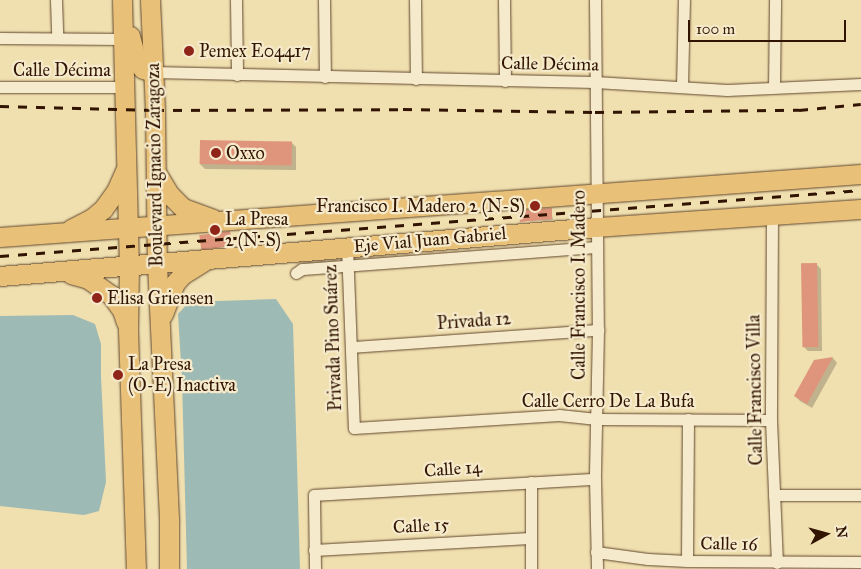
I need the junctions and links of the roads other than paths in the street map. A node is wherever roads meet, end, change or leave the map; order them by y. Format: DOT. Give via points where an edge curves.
graph roads {
  1 [pos="56,0"];
  2 [pos="150,0"];
  3 [pos="236,0"];
  4 [pos="324,0"];
  5 [pos="415,0"];
  6 [pos="504,0"];
  7 [pos="595,0"];
  8 [pos="684,0"];
  9 [pos="774,0"];
  10 [pos="122,3"];
  11 [pos="0,38"];
  12 [pos="57,38"];
  13 [pos="123,39"];
  14 [pos="153,72"];
  15 [pos="237,75"];
  16 [pos="325,77"];
  17 [pos="416,79"];
  18 [pos="505,81"];
  19 [pos="595,82"];
  20 [pos="861,84"];
  21 [pos="0,87"];
  22 [pos="124,87"];
  23 [pos="682,87"];
  24 [pos="774,87"];
  25 [pos="126,129"];
  26 [pos="155,136"];
  27 [pos="127,165"];
  28 [pos="157,173"];
  29 [pos="861,174"];
  30 [pos="596,193"];
  31 [pos="861,209"];
  32 [pos="772,216"];
  33 [pos="222,222"];
  34 [pos="156,226"];
  35 [pos="597,227"];
  36 [pos="128,229"];
  37 [pos="62,233"];
  38 [pos="0,238"];
  39 [pos="347,247"];
  40 [pos="597,247"];
  41 [pos="208,259"];
  42 [pos="157,264"];
  43 [pos="129,266"];
  44 [pos="348,266"];
  45 [pos="65,272"];
  46 [pos="296,273"];
  47 [pos="0,276"];
  48 [pos="160,322"];
  49 [pos="128,330"];
  50 [pos="598,330"];
  51 [pos="352,348"];
  52 [pos="597,419"];
  53 [pos="688,419"];
  54 [pos="771,420"];
  55 [pos="354,428"];
  56 [pos="595,479"];
  57 [pos="531,482"];
  58 [pos="861,495"];
  59 [pos="774,496"];
  60 [pos="530,538"];
  61 [pos="314,550"];
  62 [pos="596,552"];
  63 [pos="687,561"];
  64 [pos="777,562"];
  65 [pos="861,562"];
  66 [pos="136,569"];
  67 [pos="169,569"];
  68 [pos="315,569"];
  69 [pos="531,569"];
  70 [pos="597,569"];
  1 -- 12 [label="street"];
  2 -- 14 [label="main road, Boulevard Ignacio Zaragoza"];
  3 -- 15 [label="street"];
  4 -- 16 [label="street"];
  5 -- 17 [label="street"];
  6 -- 18 [label="street"];
  7 -- 19 [label="street, Calle Francisco I. Madero"];
  8 -- 23 [label="street"];
  9 -- 24 [label="street"];
  10 -- 13 [label="main road, Boulevard Ignacio Zaragoza"];
  10 -- 14 [label="main road" via="137,62"];
  11 -- 12 [label="street"];
  12 -- 13 [label="street"];
  13 -- 22 [label="main road, Boulevard Ignacio Zaragoza"];
  14 -- 15 [label="street, Calle Décima"];
  14 -- 26 [label="main road, Boulevard Ignacio Zaragoza"];
  15 -- 16 [label="street, Calle Décima"];
  16 -- 17 [label="street, Calle Décima"];
  17 -- 18 [label="street, Calle Décima"];
  18 -- 19 [label="street, Calle Décima"];
  19 -- 23 [label="street, Calle Décima"];
  19 -- 30 [label="street, Calle Francisco I. Madero"];
  20 -- 24 [label="street, Calle Décima"];
  21 -- 22 [label="street, Calle Décima"];
  22 -- 25 [label="main road, Boulevard Ignacio Zaragoza"];
  23 -- 24 [label="street, Calle Décima" via="727,90"];
  25 -- 26 [label="main road" via="139,124"];
  25 -- 27 [label="main road, Boulevard Ignacio Zaragoza"];
  26 -- 28 [label="main road, Boulevard Ignacio Zaragoza"];
  27 -- 36 [label="main road, Boulevard Ignacio Zaragoza"];
  27 -- 37 [label="main road" via="103,209 80,226"];
  28 -- 33 [label="main road" via="168,194 183,208"];
  28 -- 34 [label="main road, Boulevard Ignacio Zaragoza"];
  29 -- 30 [label="main road, Eje Vial Juan Gabriel"];
  30 -- 33 [label="main road, Eje Vial Juan Gabriel"];
  30 -- 35 [label="street, Calle Francisco I. Madero"];
  31 -- 32 [label="main road, Eje Vial Juan Gabriel"];
  32 -- 35 [label="main road, Eje Vial Juan Gabriel"];
  32 -- 54 [label="street, Calle Francisco Villa"];
  33 -- 34 [label="main road, Eje Vial Juan Gabriel"];
  34 -- 36 [label="main road, Eje Vial Juan Gabriel"];
  34 -- 42 [label="main road, Boulevard Ignacio Zaragoza"];
  35 -- 39 [label="main road, Eje Vial Juan Gabriel"];
  35 -- 40 [label="street, Calle Francisco I. Madero"];
  36 -- 37 [label="main road, Eje Vial Juan Gabriel"];
  36 -- 43 [label="main road, Boulevard Ignacio Zaragoza"];
  37 -- 38 [label="main road, Eje Vial Juan Gabriel"];
  39 -- 41 [label="main road, Eje Vial Juan Gabriel"];
  39 -- 44 [label="street, Privada Pino Suárez"];
  40 -- 44 [label="street"];
  40 -- 50 [label="street, Calle Francisco I. Madero"];
  41 -- 42 [label="main road, Eje Vial Juan Gabriel"];
  41 -- 48 [label="main road" via="175,283"];
  42 -- 43 [label="main road, Eje Vial Juan Gabriel"];
  42 -- 48 [label="main road, Boulevard Ignacio Zaragoza"];
  43 -- 45 [label="main road, Eje Vial Juan Gabriel"];
  43 -- 49 [label="main road, Boulevard Ignacio Zaragoza"];
  44 -- 46 [label="street"];
  44 -- 51 [label="street, Privada Pino Suárez"];
  45 -- 47 [label="main road, Eje Vial Juan Gabriel"];
  45 -- 49 [label="main road" via="88,279 111,295 122,310"];
  48 -- 67 [label="main road, Boulevard Ignacio Zaragoza"];
  49 -- 66 [label="main road, Boulevard Ignacio Zaragoza"];
  50 -- 51 [label="street, Privada 12"];
  50 -- 52 [label="street, Calle Francisco I. Madero"];
  51 -- 55 [label="street, Privada Pino Suárez"];
  52 -- 53 [label="street, Calle Cerro De La Bufa"];
  52 -- 55 [label="street, Calle Cerro De La Bufa" via="559,415"];
  52 -- 56 [label="street, Calle Francisco I. Madero"];
  53 -- 54 [label="street, Calle Cerro De La Bufa"];
  53 -- 63 [label="street"];
  54 -- 59 [label="street, Calle Francisco Villa"];
  56 -- 57 [label="street, Calle 14"];
  56 -- 62 [label="street, Calle Francisco I. Madero"];
  57 -- 60 [label="street"];
  57 -- 61 [label="street, Calle 14" via="314,495"];
  58 -- 59 [label="street"];
  59 -- 64 [label="street, Calle Francisco Villa"];
  60 -- 61 [label="street, Calle 15"];
  60 -- 69 [label="street"];
  61 -- 68 [label="street"];
  62 -- 63 [label="street, Calle 16"];
  62 -- 70 [label="street, Calle Francisco I. Madero"];
  63 -- 64 [label="street, Calle 16"];
  64 -- 65 [label="street, Calle 16"];
}
